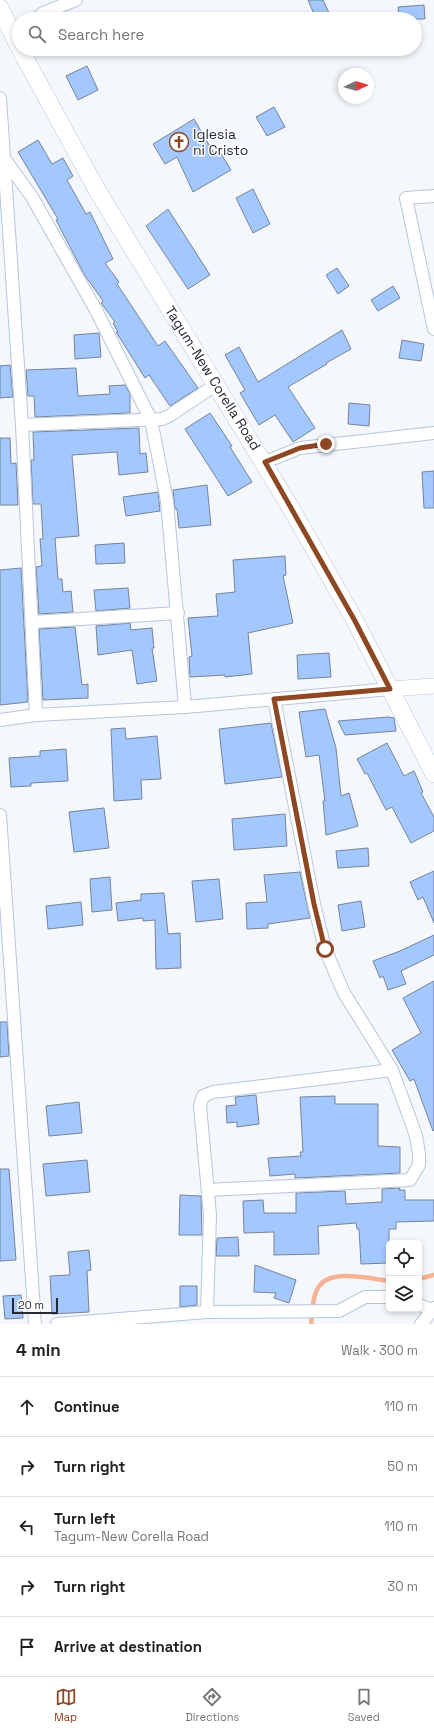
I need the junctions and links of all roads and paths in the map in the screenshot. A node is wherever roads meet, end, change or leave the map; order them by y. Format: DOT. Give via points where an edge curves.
graph roads {
  1 [pos="76,0"];
  2 [pos="0,8"];
  3 [pos="43,12"];
  4 [pos="12,31"];
  5 [pos="25,56"];
  6 [pos="0,98"];
  7 [pos="2,139"];
  8 [pos="6,160"];
  9 [pos="434,196"];
  10 [pos="434,329"];
  11 [pos="217,384"];
  12 [pos="151,420"];
  13 [pos="22,426"];
  14 [pos="434,433"];
  15 [pos="265,462"];
  16 [pos="178,613"];
  17 [pos="32,622"];
  18 [pos="434,686"];
  19 [pos="390,689"];
  20 [pos="274,699"];
  21 [pos="185,707"];
  22 [pos="36,715"];
  23 [pos="0,720"];
  24 [pos="434,774"];
  25 [pos="0,815"];
  26 [pos="392,1070"];
  27 [pos="208,1190"];
  28 [pos="386,1297"];
  29 [pos="422,1306"];
  30 [pos="433,1309"];
  31 [pos="207,1312"];
  32 [pos="138,1321"];
  33 [pos="35,1324"];
  34 [pos="57,1324"];
  35 [pos="421,1324"];
  1 -- 3 [label="street"];
  2 -- 4 [label="main road, Tagum-New Corella Road"];
  5 -- 11 [label="main road, Tagum-New Corella Road" via="97,190"];
  6 -- 7 [label="street"];
  7 -- 8 [label="street"];
  8 -- 12 [label="street" via="32,197 97,312"];
  8 -- 13 [label="street"];
  9 -- 10 [label="street" via="406,198"];
  11 -- 12 [label="street" via="169,416"];
  11 -- 15 [label="main road, Tagum-New Corella Road"];
  12 -- 13 [label="street"];
  12 -- 16 [label="street" via="167,500"];
  13 -- 17 [label="street"];
  14 -- 15 [label="street" via="300,448"];
  15 -- 19 [label="main road, Tagum-New Corella Road" via="355,621"];
  16 -- 17 [label="street"];
  16 -- 21 [label="street"];
  17 -- 22 [label="street"];
  18 -- 19 [label="street"];
  19 -- 20 [label="street"];
  19 -- 24 [label="main road, Tagum-New Corella Road"];
  20 -- 21 [label="street"];
  20 -- 26 [label="street" via="325,949 344,994"];
  21 -- 22 [label="street"];
  22 -- 23 [label="street"];
  25 -- 33 [label="street"];
  26 -- 27 [label="street" via="213,1092 203,1096 200,1106"];
  26 -- 27 [label="street" via="416,1136 418,1165 410,1180"];
  27 -- 31 [label="street" via="210,1215"];
  28 -- 31 [label="street" via="371,1296 338,1311"];
  29 -- 30 [label="street"];
  30 -- 35 [label="street"];
  31 -- 32 [label="street"];
  32 -- 34 [label="street"];
}
